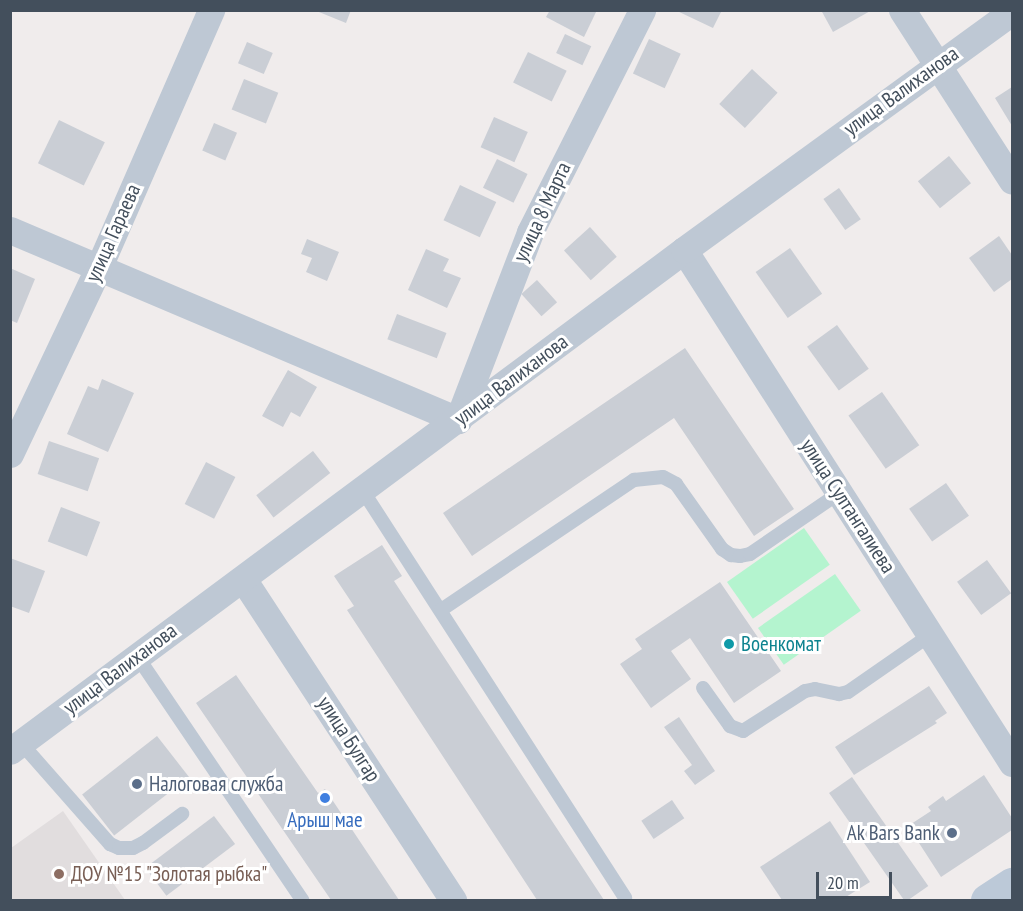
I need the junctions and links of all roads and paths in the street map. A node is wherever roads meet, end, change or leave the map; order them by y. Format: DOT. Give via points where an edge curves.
graph roads {
  1 [pos="211,10"];
  2 [pos="642,10"];
  3 [pos="902,10"];
  4 [pos="1012,12"];
  5 [pos="937,65"];
  6 [pos="1012,181"];
  7 [pos="10,230"];
  8 [pos="684,250"];
  9 [pos="98,269"];
  10 [pos="458,420"];
  11 [pos="10,454"];
  12 [pos="363,490"];
  13 [pos="839,493"];
  14 [pos="243,579"];
  15 [pos="441,610"];
  16 [pos="930,635"];
  17 [pos="137,656"];
  18 [pos="704,688"];
  19 [pos="16,747"];
  20 [pos="1012,763"];
  21 [pos="182,814"];
  22 [pos="1012,884"];
  23 [pos="625,898"];
  24 [pos="302,900"];
  25 [pos="453,900"];
  26 [pos="987,900"];
  1 -- 9 [label="street, улица Гараева"];
  2 -- 10 [label="street, улица 8 Марта" via="530,232"];
  3 -- 5 [label="street"];
  4 -- 5 [label="street, улица Валиханова"];
  5 -- 6 [label="street"];
  5 -- 8 [label="street, улица Валиханова"];
  7 -- 9 [label="street"];
  8 -- 10 [label="street, улица Валиханова"];
  8 -- 13 [label="street, улица Султангалиева"];
  9 -- 10 [label="street"];
  9 -- 11 [label="street, улица Гараева"];
  10 -- 12 [label="street, улица Валиханова"];
  12 -- 14 [label="street, улица Валиханова"];
  12 -- 15 [label="lane"];
  13 -- 15 [label="lane" via="750,554 740,556 722,549 676,484 663,477 634,480"];
  13 -- 16 [label="street, улица Султангалиева"];
  14 -- 17 [label="street, улица Валиханова"];
  14 -- 25 [label="street, улица Булгар"];
  15 -- 23 [label="lane"];
  16 -- 18 [label="lane" via="848,692 809,689 743,732 730,726"];
  16 -- 20 [label="street, улица Султангалиева"];
  17 -- 19 [label="street, улица Валиханова"];
  17 -- 24 [label="lane"];
  19 -- 21 [label="lane" via="110,844 119,848 143,843"];
  22 -- 26 [label="main road"];
}
